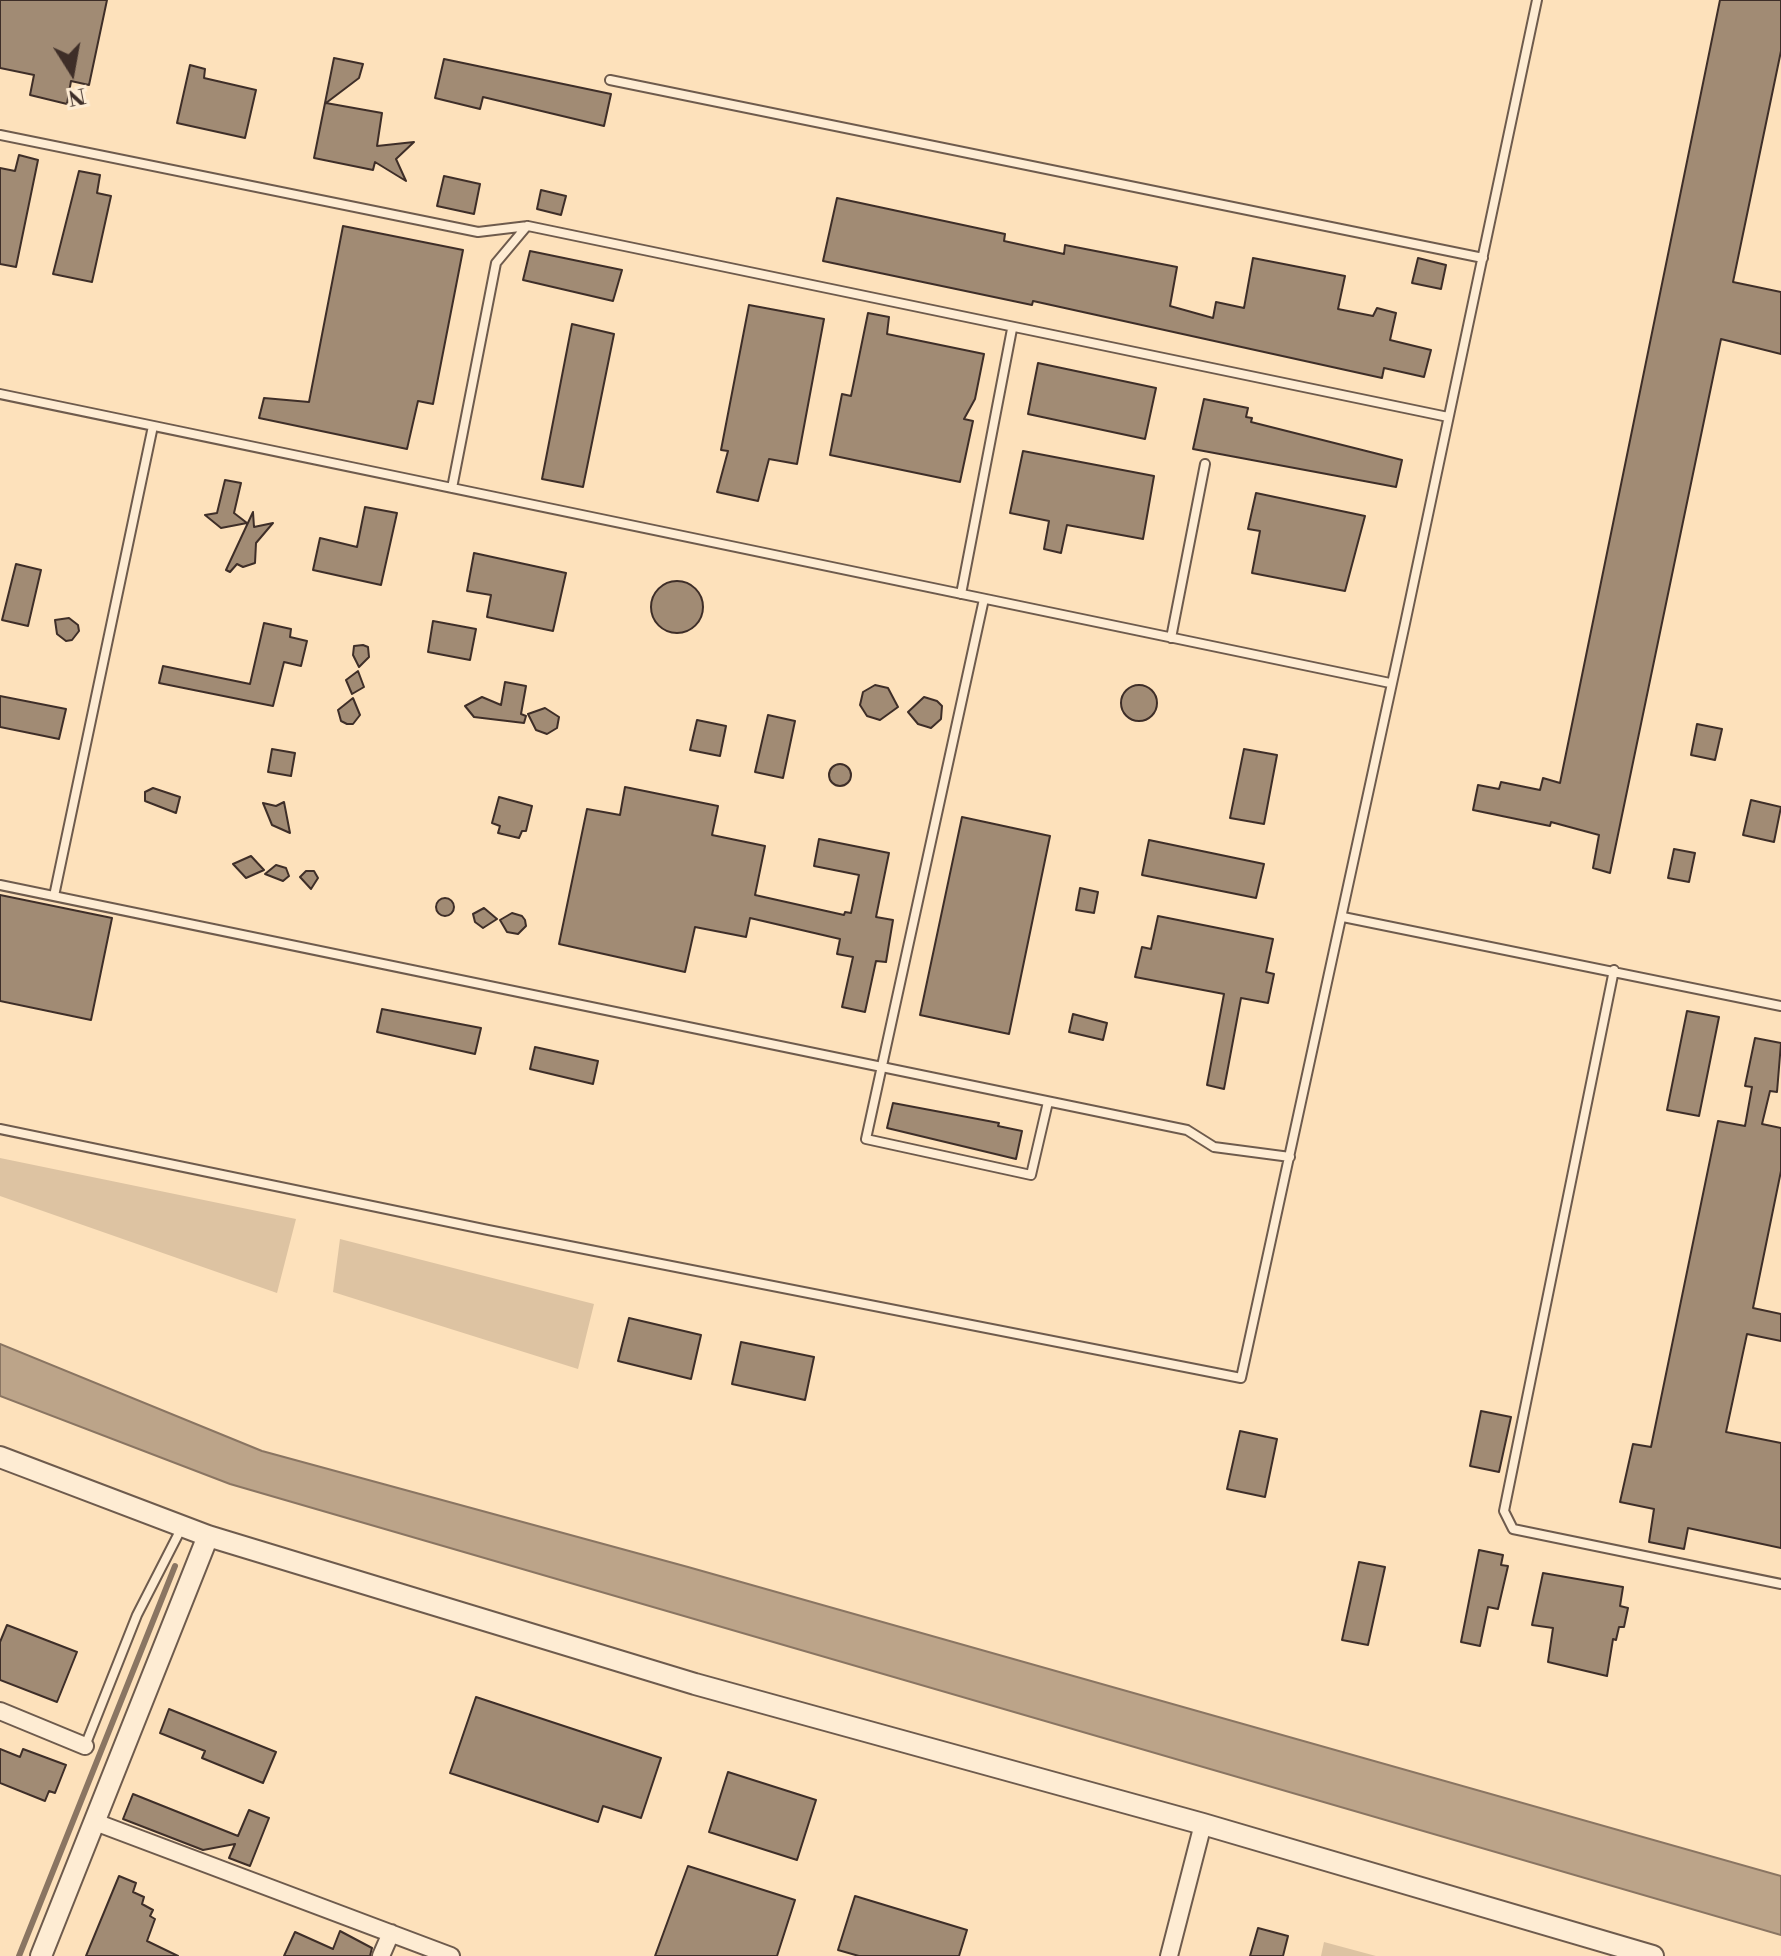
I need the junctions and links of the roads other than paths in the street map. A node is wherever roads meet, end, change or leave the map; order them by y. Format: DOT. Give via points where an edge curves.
graph roads {
  1 [pos="1537,0"];
  2 [pos="610,80"];
  3 [pos="0,135"];
  4 [pos="528,226"];
  5 [pos="1483,258"];
  6 [pos="1012,329"];
  7 [pos="0,394"];
  8 [pos="1448,417"];
  9 [pos="153,426"];
  10 [pos="1205,464"];
  11 [pos="452,488"];
  12 [pos="961,594"];
  13 [pos="984,599"];
  14 [pos="1171,638"];
  15 [pos="1390,683"];
  16 [pos="0,885"];
  17 [pos="54,896"];
  18 [pos="1343,917"];
  19 [pos="1614,970"];
  20 [pos="1781,1006"];
  21 [pos="880,1067"];
  22 [pos="1048,1102"];
  23 [pos="0,1129"];
  24 [pos="1290,1157"];
  25 [pos="0,1457"];
  26 [pos="182,1526"];
  27 [pos="208,1536"];
  28 [pos="1781,1584"];
  29 [pos="0,1711"];
  30 [pos="85,1746"];
  31 [pos="95,1822"];
  32 [pos="1203,1824"];
  33 [pos="391,1933"];
  34 [pos="41,1956"];
  35 [pos="381,1956"];
  36 [pos="451,1956"];
  37 [pos="1169,1956"];
  38 [pos="1653,1956"];
  1 -- 5 [label="lane"];
  2 -- 5 [label="lane"];
  3 -- 4 [label="lane" via="478,232"];
  4 -- 6 [label="lane"];
  4 -- 11 [label="lane" via="496,263"];
  5 -- 8 [label="lane"];
  6 -- 8 [label="lane"];
  6 -- 12 [label="lane"];
  7 -- 9 [label="lane"];
  8 -- 15 [label="lane"];
  9 -- 11 [label="lane"];
  9 -- 17 [label="lane"];
  10 -- 14 [label="lane"];
  11 -- 12 [label="lane"];
  12 -- 13 [label="lane"];
  13 -- 14 [label="lane"];
  13 -- 21 [label="lane"];
  14 -- 15 [label="lane"];
  15 -- 18 [label="lane"];
  16 -- 17 [label="lane"];
  17 -- 21 [label="lane"];
  18 -- 19 [label="lane"];
  18 -- 24 [label="lane"];
  19 -- 20 [label="lane"];
  19 -- 28 [label="lane" via="1504,1511 1513,1529"];
  21 -- 22 [label="lane"];
  21 -- 22 [label="lane" via="866,1139 1031,1175"];
  22 -- 24 [label="lane" via="1187,1130 1214,1147"];
  23 -- 24 [label="lane" via="1241,1378"];
  25 -- 26 [label="street"];
  26 -- 27 [label="street"];
  26 -- 30 [label="lane" via="137,1615"];
  27 -- 31 [label="street"];
  27 -- 32 [label="street" via="695,1684"];
  29 -- 30 [label="street"];
  31 -- 33 [label="street"];
  31 -- 34 [label="street"];
  32 -- 37 [label="street"];
  32 -- 38 [label="street"];
  33 -- 35 [label="street"];
  33 -- 36 [label="street"];
}
